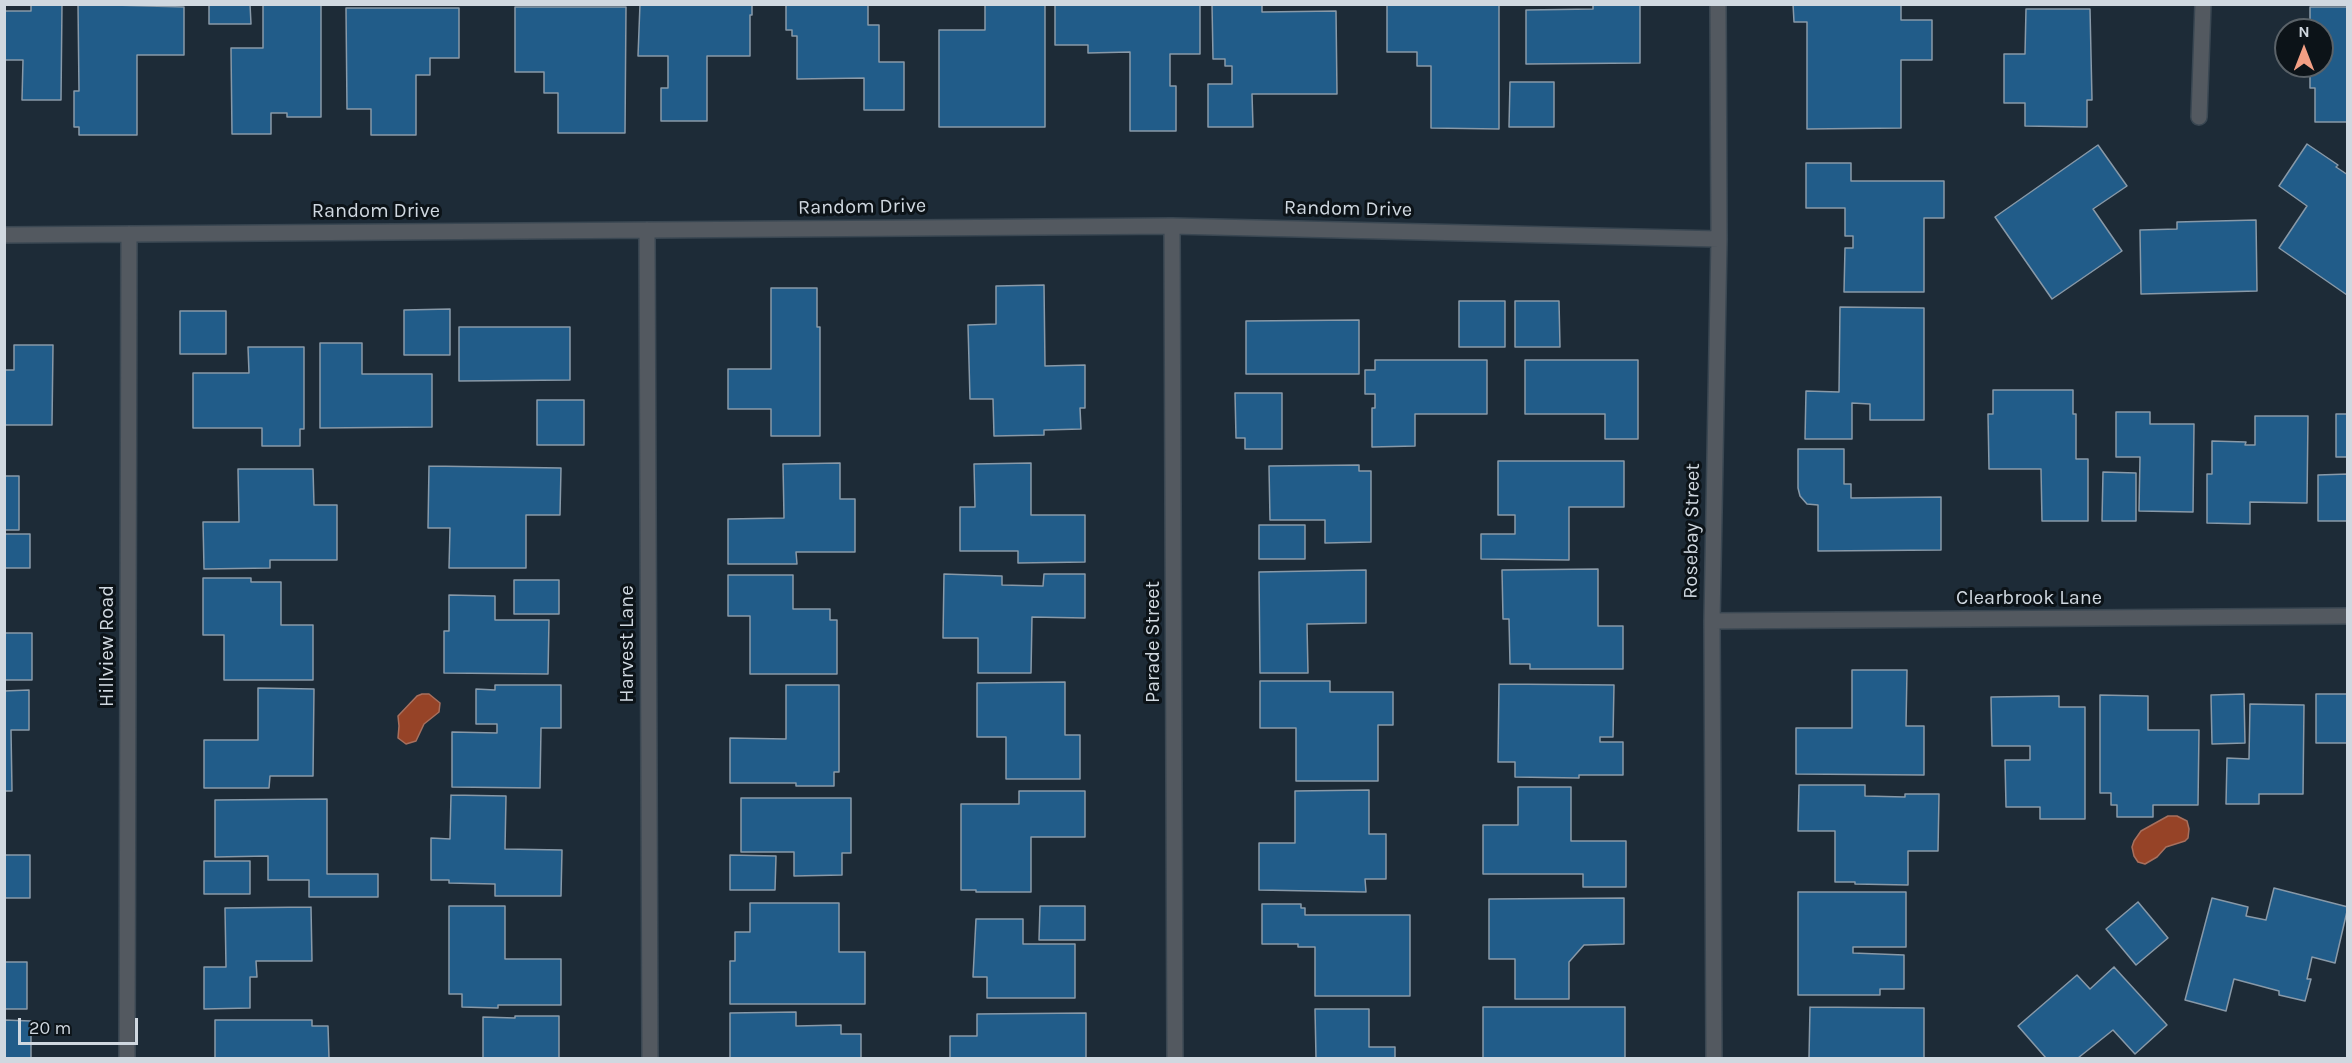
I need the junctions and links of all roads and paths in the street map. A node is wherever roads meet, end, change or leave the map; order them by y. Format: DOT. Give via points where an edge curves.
graph roads {
  1 [pos="1718,4"];
  2 [pos="2203,4"];
  3 [pos="2199,117"];
  4 [pos="1172,226"];
  5 [pos="647,230"];
  6 [pos="129,234"];
  7 [pos="4,235"];
  8 [pos="1719,239"];
  9 [pos="2348,616"];
  10 [pos="1712,621"];
  11 [pos="127,1059"];
  12 [pos="650,1059"];
  13 [pos="1175,1059"];
  14 [pos="1714,1059"];
  1 -- 8 [label="street, Rosebay Street"];
  2 -- 3 [label="street"];
  4 -- 5 [label="street, Random Drive"];
  4 -- 8 [label="street, Random Drive"];
  4 -- 13 [label="street, Parade Street"];
  5 -- 6 [label="street, Random Drive"];
  5 -- 12 [label="street, Harvest Lane"];
  6 -- 7 [label="street, Random Drive"];
  6 -- 11 [label="street, Hillview Road"];
  8 -- 10 [label="street, Rosebay Street"];
  9 -- 10 [label="street, Clearbrook Lane"];
  10 -- 14 [label="street, Rosebay Street"];
}
